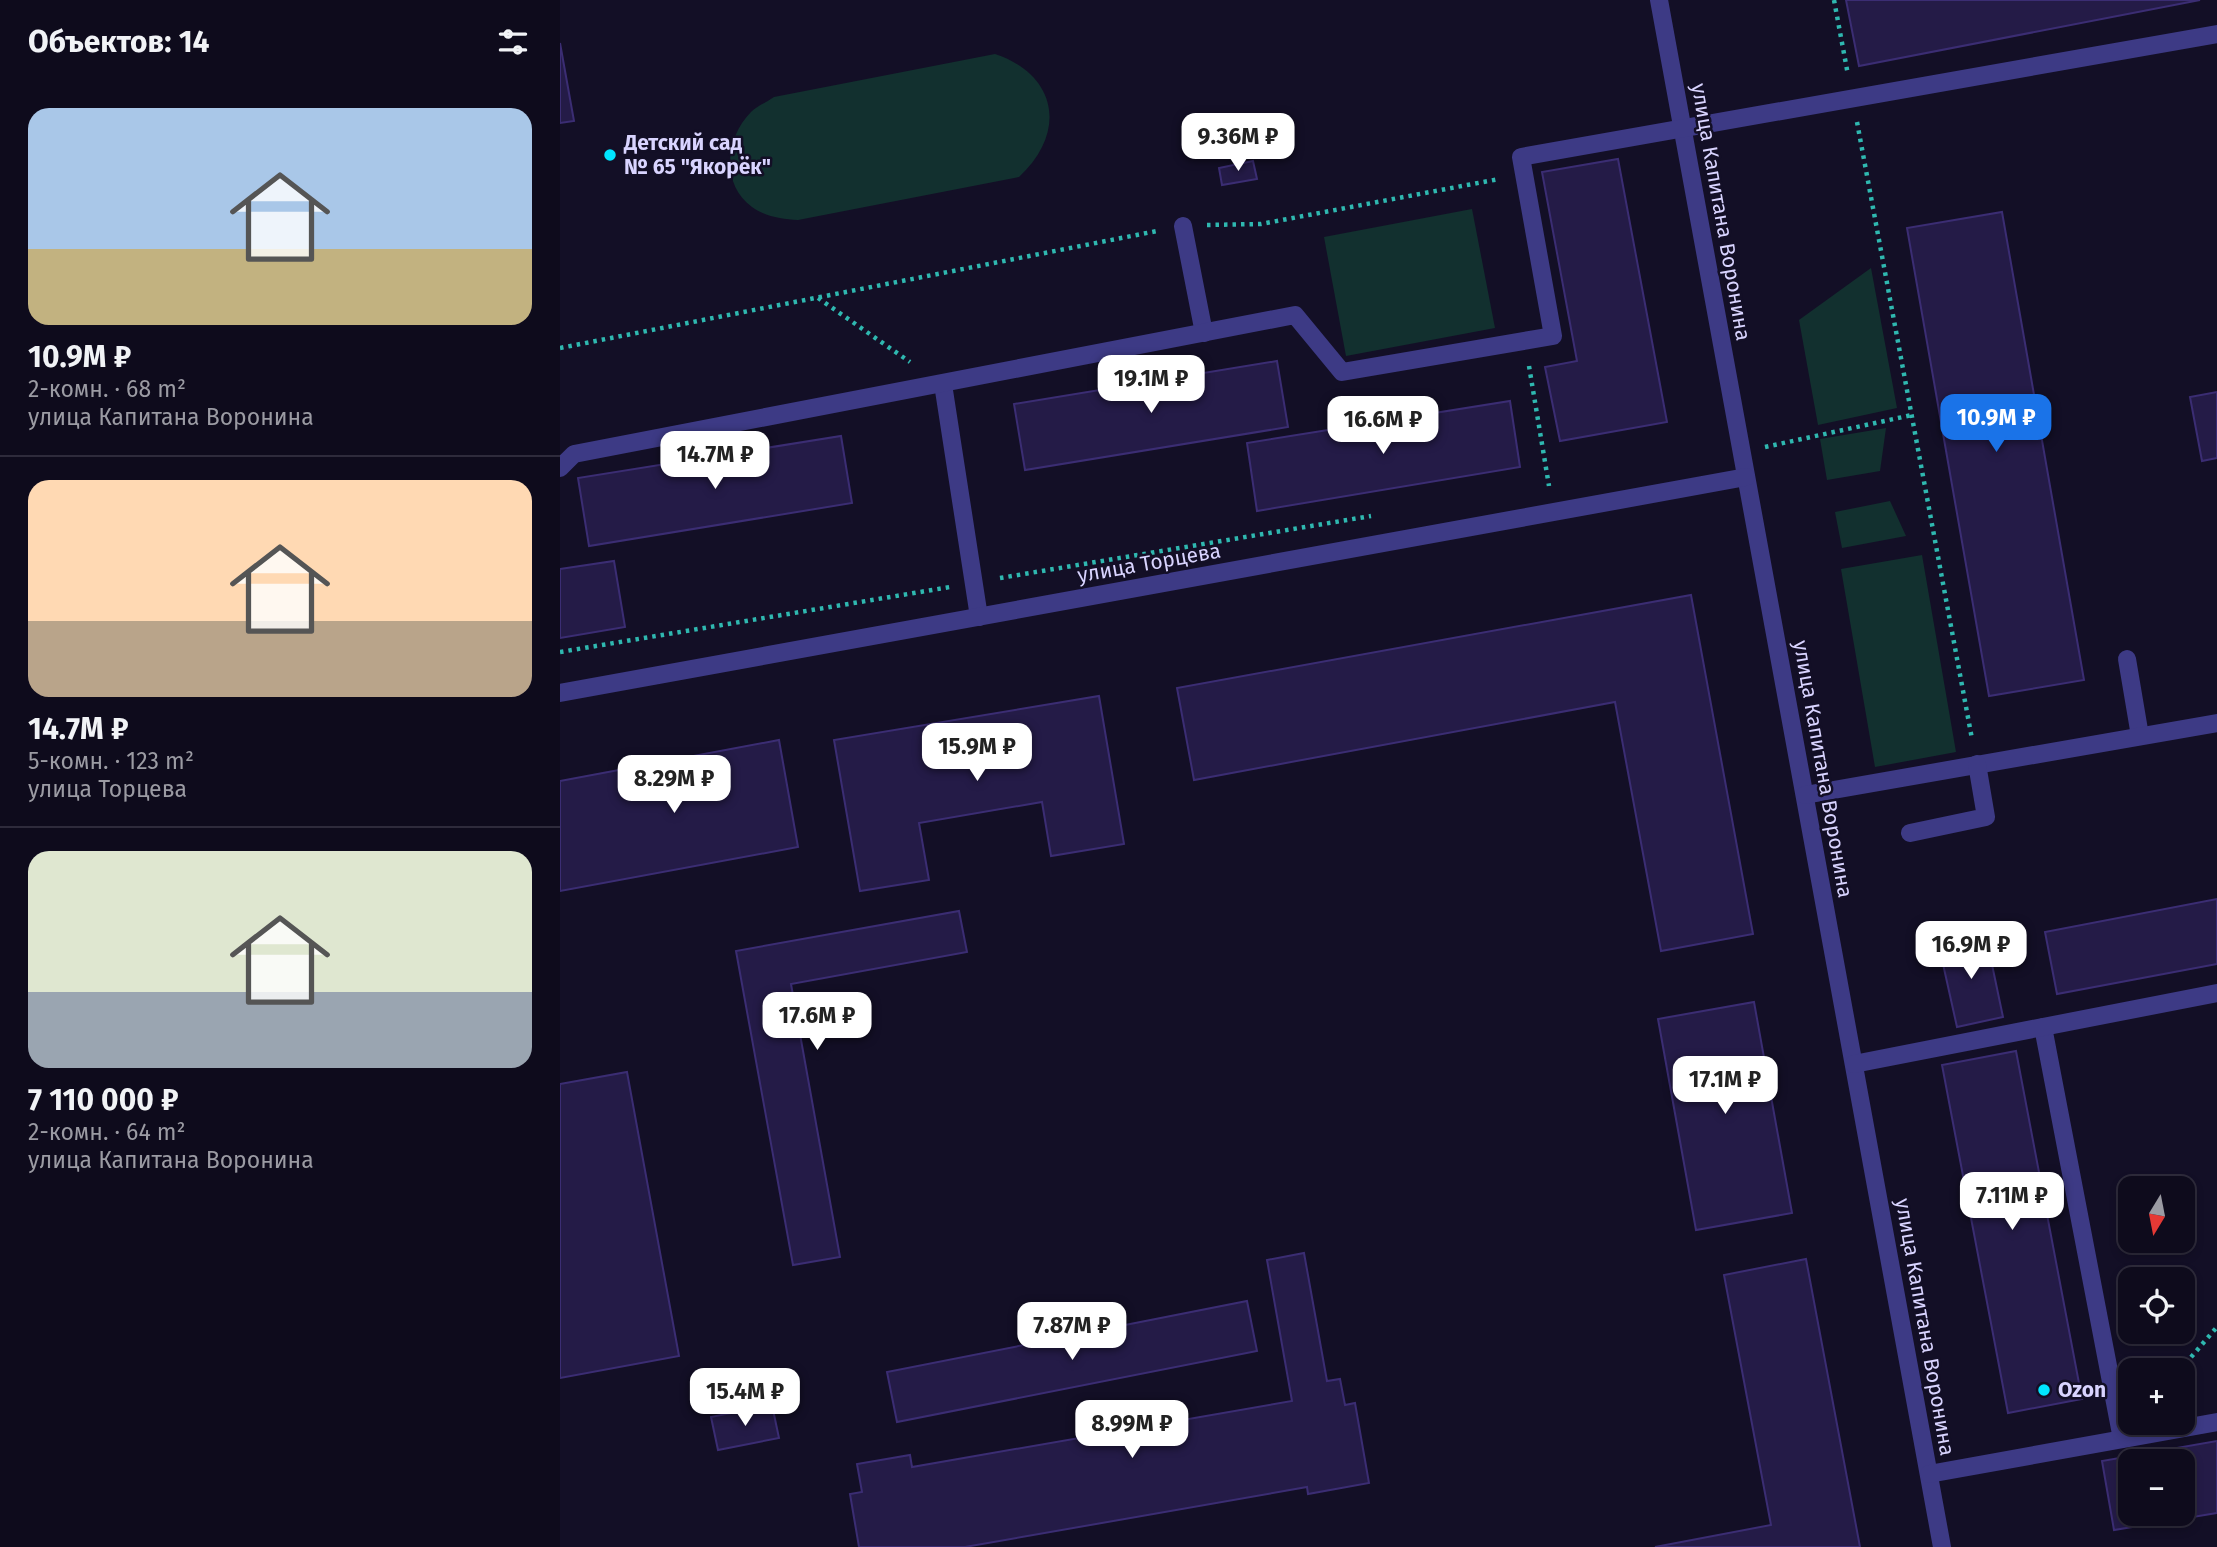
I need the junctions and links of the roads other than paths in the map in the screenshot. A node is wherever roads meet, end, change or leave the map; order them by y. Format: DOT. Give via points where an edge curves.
graph roads {
  1 [pos="1659,0"];
  2 [pos="2217,34"];
  3 [pos="1682,129"];
  4 [pos="1183,226"];
  5 [pos="1204,333"];
  6 [pos="943,384"];
  7 [pos="560,468"];
  8 [pos="1746,477"];
  9 [pos="979,617"];
  10 [pos="2127,659"];
  11 [pos="560,693"];
  12 [pos="2217,723"];
  13 [pos="2140,736"];
  14 [pos="1977,764"];
  15 [pos="1805,795"];
  16 [pos="1910,833"];
  17 [pos="2217,993"];
  18 [pos="2043,1027"];
  19 [pos="1854,1064"];
  20 [pos="2217,1422"];
  21 [pos="2122,1439"];
  22 [pos="1929,1474"];
  23 [pos="1942,1547"];
  1 -- 3 [label="street, улица Капитана Воронина"];
  2 -- 3 [label="street"];
  3 -- 5 [label="street" via="1521,157 1553,337 1342,372 1295,315"];
  3 -- 8 [label="street, улица Капитана Воронина"];
  4 -- 5 [label="street"];
  5 -- 6 [label="street"];
  6 -- 7 [label="street" via="574,454"];
  6 -- 9 [label="street"];
  8 -- 9 [label="street, улица Торцева"];
  8 -- 15 [label="street, улица Капитана Воронина"];
  9 -- 11 [label="street, улица Торцева"];
  10 -- 13 [label="street"];
  12 -- 13 [label="street"];
  13 -- 14 [label="street"];
  14 -- 15 [label="street"];
  14 -- 16 [label="street" via="1986,817"];
  15 -- 19 [label="street, улица Капитана Воронина"];
  17 -- 18 [label="street"];
  18 -- 19 [label="street"];
  18 -- 21 [label="street"];
  19 -- 22 [label="street, улица Капитана Воронина"];
  20 -- 21 [label="street"];
  21 -- 22 [label="street"];
  22 -- 23 [label="street, улица Капитана Воронина"];
}
